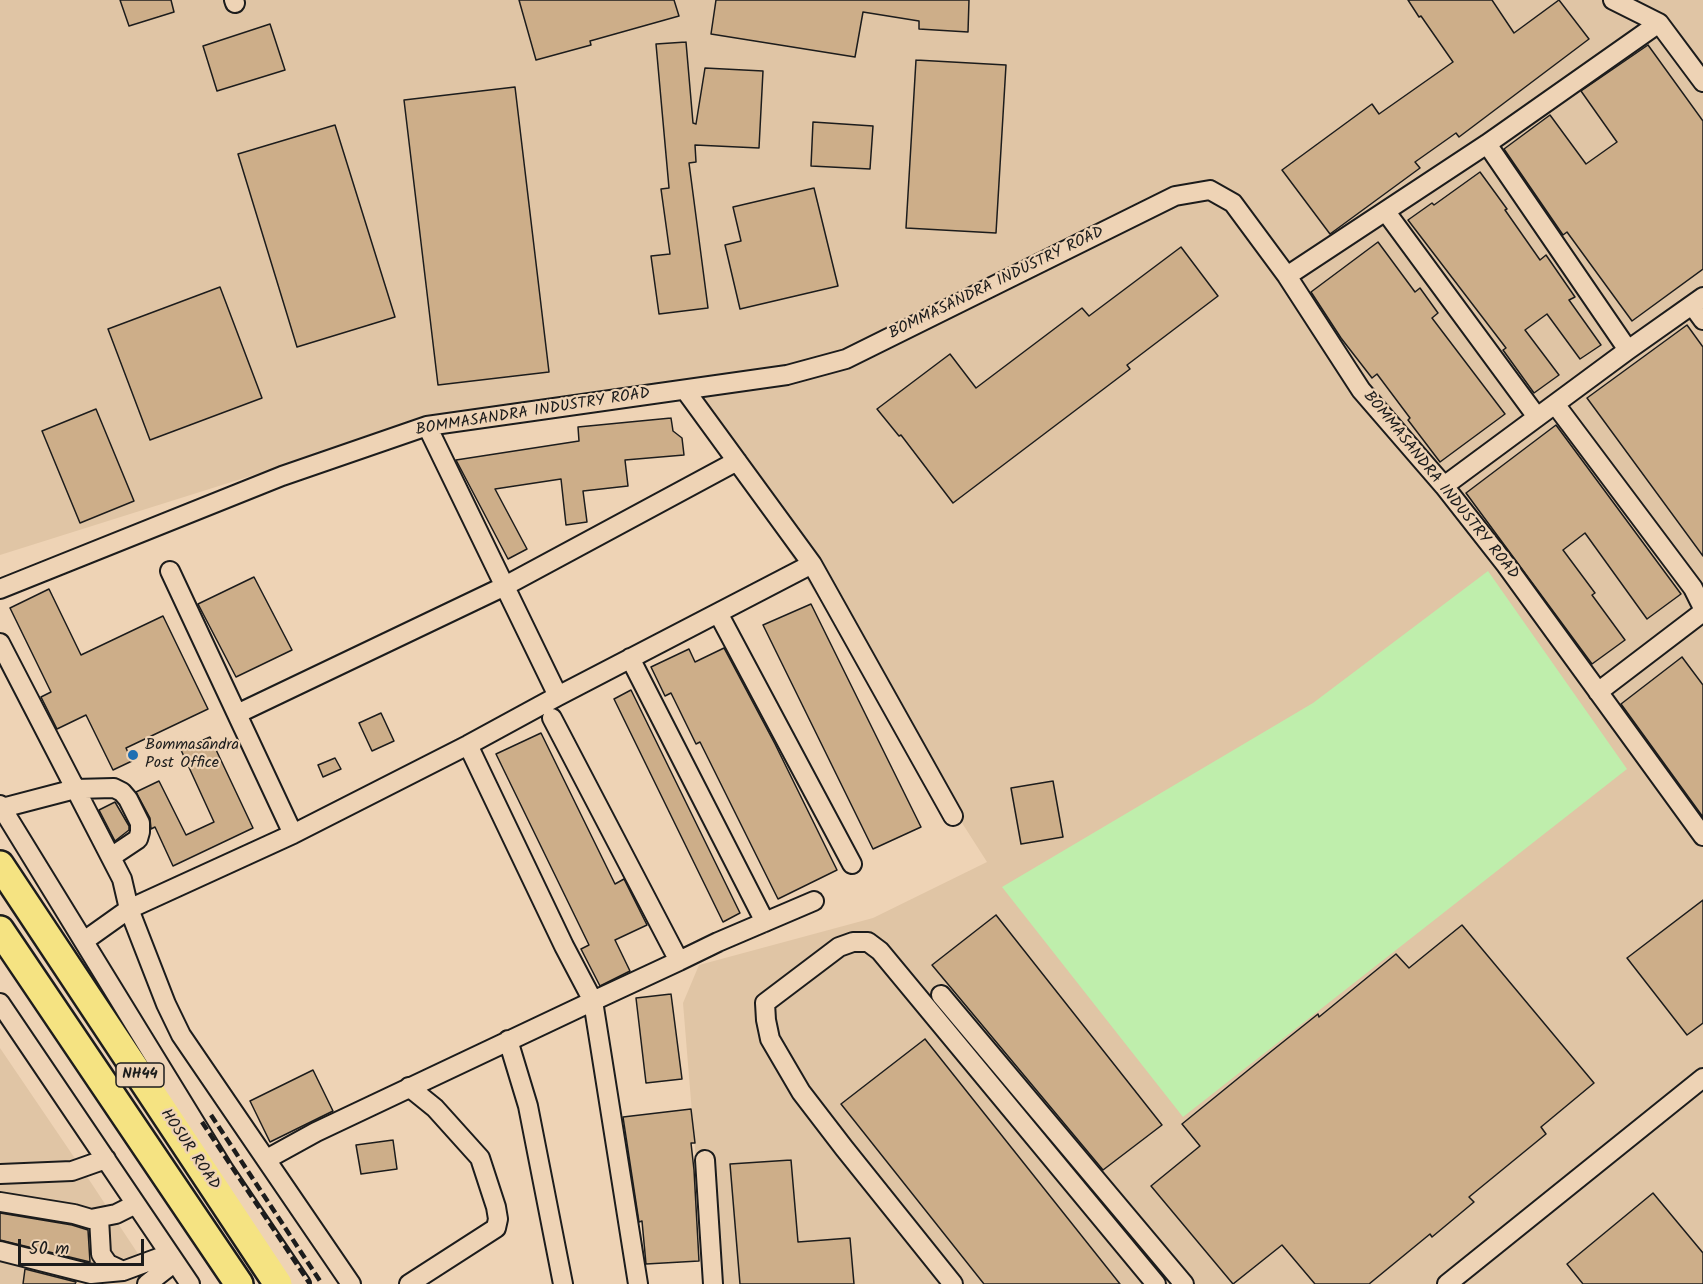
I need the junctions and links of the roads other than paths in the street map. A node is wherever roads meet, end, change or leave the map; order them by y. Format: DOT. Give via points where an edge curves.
graph roads {
  1 [pos="1613,0"];
  2 [pos="1659,23"];
  3 [pos="1702,78"];
  4 [pos="1487,144"];
  5 [pos="1386,212"];
  6 [pos="1287,276"];
  7 [pos="1697,301"];
  8 [pos="1703,320"];
  9 [pos="1628,350"];
  10 [pos="686,390"];
  11 [pos="1555,404"];
  12 [pos="1537,417"];
  13 [pos="427,426"];
  14 [pos="737,461"];
  15 [pos="1444,486"];
  16 [pos="812,564"];
  17 [pos="170,571"];
  18 [pos="505,586"];
  19 [pos="0,589"];
  20 [pos="1703,610"];
  21 [pos="718,613"];
  22 [pos="0,643"];
  23 [pos="630,658"];
  24 [pos="1598,692"];
  25 [pos="558,696"];
  26 [pos="237,714"];
  27 [pos="552,718"];
  28 [pos="468,745"];
  29 [pos="75,789"];
  30 [pos="1,807"];
  31 [pos="952,816"];
  32 [pos="293,834"];
  33 [pos="1703,836"];
  34 [pos="111,857"];
  35 [pos="852,864"];
  36 [pos="0,866"];
  37 [pos="814,901"];
  38 [pos="129,909"];
  39 [pos="765,922"];
  40 [pos="0,930"];
  41 [pos="84,940"];
  42 [pos="679,961"];
  43 [pos="941,995"];
  44 [pos="593,1001"];
  45 [pos="0,1003"];
  46 [pos="181,1035"];
  47 [pos="508,1040"];
  48 [pos="152,1052"];
  49 [pos="1703,1078"];
  50 [pos="409,1087"];
  51 [pos="106,1159"];
  52 [pos="267,1159"];
  53 [pos="705,1160"];
  54 [pos="0,1174"];
  55 [pos="0,1202"];
  56 [pos="136,1204"];
  57 [pos="99,1218"];
  58 [pos="0,1251"];
  59 [pos="172,1258"];
  60 [pos="123,1271"];
  61 [pos="147,1284"];
  62 [pos="190,1284"];
  63 [pos="239,1284"];
  64 [pos="278,1284"];
  65 [pos="301,1284"];
  66 [pos="351,1284"];
  67 [pos="409,1284"];
  68 [pos="563,1284"];
  69 [pos="638,1284"];
  70 [pos="713,1284"];
  71 [pos="952,1284"];
  72 [pos="1156,1284"];
  73 [pos="1184,1284"];
  74 [pos="1447,1284"];
  1 -- 2 [label="street"];
  2 -- 3 [label="street"];
  2 -- 4 [label="street"];
  4 -- 5 [label="street"];
  4 -- 9 [label="street"];
  5 -- 6 [label="street"];
  5 -- 12 [label="street"];
  6 -- 10 [label="street, BOMMASANDRA INDUSTRY ROAD" via="1233,203 1210,190 1175,196 846,358 787,375"];
  6 -- 15 [label="street, BOMMASANDRA INDUSTRY ROAD" via="1361,390"];
  7 -- 8 [label="street"];
  7 -- 9 [label="street"];
  9 -- 11 [label="street"];
  10 -- 13 [label="street, BOMMASANDRA INDUSTRY ROAD"];
  10 -- 14 [label="street"];
  11 -- 12 [label="street"];
  11 -- 20 [label="street" via="1693,588"];
  12 -- 15 [label="street"];
  13 -- 18 [label="street"];
  13 -- 19 [label="street, BOMMASANDRA INDUSTRY ROAD" via="282,476"];
  14 -- 16 [label="street"];
  14 -- 18 [label="street"];
  15 -- 24 [label="street, BOMMASANDRA INDUSTRY ROAD"];
  16 -- 21 [label="street"];
  16 -- 31 [label="street"];
  17 -- 26 [label="street"];
  18 -- 25 [label="street"];
  18 -- 26 [label="street"];
  20 -- 24 [label="street"];
  21 -- 23 [label="street"];
  21 -- 35 [label="street"];
  22 -- 29 [label="street"];
  23 -- 25 [label="street"];
  23 -- 39 [label="street"];
  24 -- 33 [label="street, BOMMASANDRA INDUSTRY ROAD"];
  25 -- 28 [label="street"];
  26 -- 32 [label="street"];
  27 -- 42 [label="street"];
  28 -- 32 [label="street"];
  28 -- 44 [label="street"];
  29 -- 30 [label="street"];
  29 -- 34 [label="street"];
  29 -- 34 [label="street" via="114,788 128,799 140,823 138,839"];
  30 -- 41 [label="street"];
  32 -- 38 [label="street"];
  34 -- 38 [label="street" via="122,879"];
  36 -- 64 [label="highway, HOSUR ROAD / NH44"];
  37 -- 39 [label="street"];
  38 -- 41 [label="street"];
  38 -- 46 [label="street"];
  39 -- 42 [label="street"];
  40 -- 63 [label="highway, HOSUR ROAD / NH44"];
  41 -- 48 [label="street"];
  42 -- 44 [label="street"];
  43 -- 73 [label="street"];
  44 -- 47 [label="street"];
  44 -- 69 [label="street"];
  45 -- 51 [label="street"];
  46 -- 48 [label="street"];
  46 -- 52 [label="street"];
  47 -- 50 [label="street"];
  47 -- 68 [label="street" via="528,1106"];
  48 -- 65 [label="street" via="224,1170"];
  49 -- 74 [label="street"];
  50 -- 52 [label="street"];
  50 -- 67 [label="street" via="435,1108 480,1158 498,1219 496,1228"];
  51 -- 54 [label="street" via="72,1171"];
  51 -- 56 [label="street"];
  52 -- 66 [label="street"];
  53 -- 70 [label="street"];
  55 -- 57 [label="street"];
  56 -- 57 [label="street"];
  56 -- 59 [label="street"];
  57 -- 60 [label="street" via="101,1254 108,1264"];
  58 -- 60 [label="street" via="91,1274"];
  59 -- 60 [label="street"];
  59 -- 61 [label="street"];
  59 -- 62 [label="street"];
  71 -- 72 [label="street" via="801,1092 770,1039 765,1003 839,947 853,942 867,942 880,951"];
}
